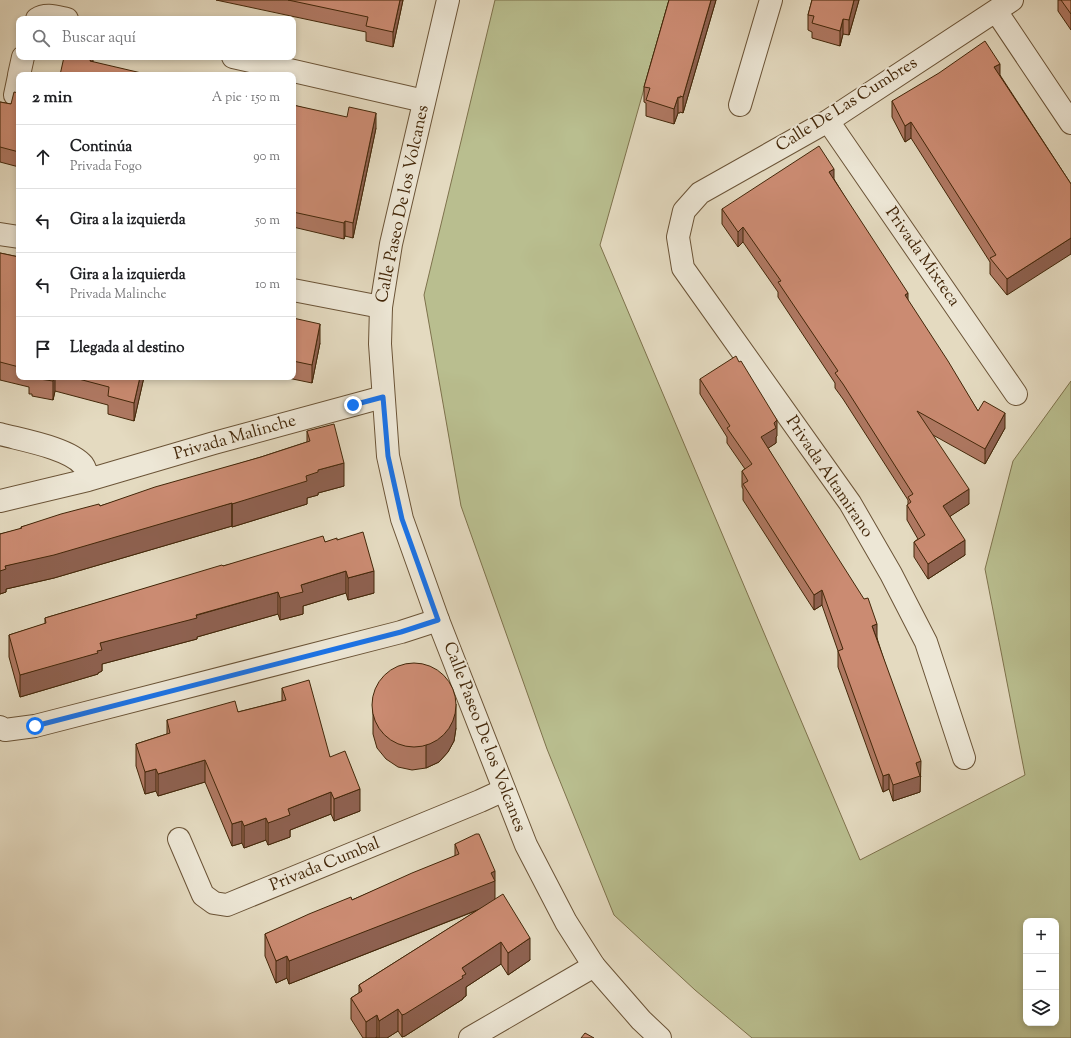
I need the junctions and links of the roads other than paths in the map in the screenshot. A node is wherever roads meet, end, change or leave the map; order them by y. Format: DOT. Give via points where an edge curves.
graph roads {
  1 [pos="448,0"];
  2 [pos="771,0"];
  3 [pos="1004,6"];
  4 [pos="22,60"];
  5 [pos="246,60"];
  6 [pos="20,72"];
  7 [pos="424,101"];
  8 [pos="740,105"];
  9 [pos="828,121"];
  10 [pos="1071,123"];
  11 [pos="684,211"];
  12 [pos="0,234"];
  13 [pos="16,237"];
  14 [pos="296,291"];
  15 [pos="381,307"];
  16 [pos="1016,394"];
  17 [pos="383,397"];
  18 [pos="0,434"];
  19 [pos="88,480"];
  20 [pos="0,501"];
  21 [pos="438,620"];
  22 [pos="0,727"];
  23 [pos="964,758"];
  24 [pos="504,790"];
  25 [pos="179,839"];
  26 [pos="594,966"];
  27 [pos="470,1038"];
  28 [pos="660,1038"];
  1 -- 7 [label="street, Calle Paseo De los Volcanes"];
  2 -- 8 [label="street"];
  3 -- 9 [label="street, Calle De Las Cumbres"];
  3 -- 10 [label="street"];
  4 -- 6 [label="street"];
  5 -- 7 [label="street"];
  7 -- 15 [label="street, Calle Paseo De los Volcanes" via="391,244"];
  9 -- 11 [label="street, Calle De Las Cumbres" via="700,193"];
  9 -- 16 [label="street, Privada Mixteca"];
  11 -- 23 [label="street, Privada Altamirano" via="678,237 683,268 850,503 891,574 926,642"];
  12 -- 13 [label="street"];
  14 -- 15 [label="street"];
  15 -- 17 [label="street, Calle Paseo De los Volcanes"];
  17 -- 19 [label="street, Privada Malinche"];
  17 -- 21 [label="street, Calle Paseo De los Volcanes" via="388,456 402,519"];
  18 -- 19 [label="street" via="64,452 76,458 84,466"];
  19 -- 20 [label="street, Privada Malinche"];
  21 -- 22 [label="street" via="394,634 35,726 4,730"];
  21 -- 24 [label="street, Calle Paseo De los Volcanes"];
  24 -- 25 [label="street, Privada Cumbal" via="227,905 214,903 203,895"];
  24 -- 26 [label="street, Calle Paseo De los Volcanes" via="526,845 566,922"];
  26 -- 27 [label="street"];
  26 -- 28 [label="street, Calle Paseo De los Volcanes"];
}
